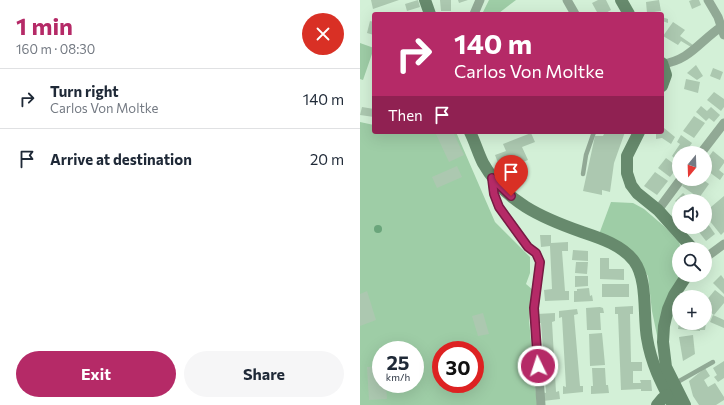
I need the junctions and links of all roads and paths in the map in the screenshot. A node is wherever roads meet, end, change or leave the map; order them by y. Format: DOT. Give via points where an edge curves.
graph roads {
  1 [pos="425,0"];
  2 [pos="480,0"];
  3 [pos="567,0"];
  4 [pos="621,0"];
  5 [pos="708,0"];
  6 [pos="429,12"];
  7 [pos="475,12"];
  8 [pos="574,12"];
  9 [pos="628,12"];
  10 [pos="723,31"];
  11 [pos="664,62"];
  12 [pos="664,69"];
  13 [pos="664,80"];
  14 [pos="724,123"];
  15 [pos="471,134"];
  16 [pos="593,134"];
  17 [pos="638,134"];
  18 [pos="706,146"];
  19 [pos="583,174"];
  20 [pos="492,178"];
  21 [pos="676,186"];
  22 [pos="658,210"];
  23 [pos="687,242"];
  24 [pos="724,244"];
  25 [pos="712,253"];
  26 [pos="682,282"];
  27 [pos="713,362"];
  28 [pos="661,371"];
  29 [pos="670,392"];
  30 [pos="541,405"];
  31 [pos="657,405"];
  32 [pos="684,405"];
  1 -- 6 [label="main road"];
  2 -- 7 [label="street"];
  3 -- 8 [label="street"];
  4 -- 9 [label="main road"];
  5 -- 10 [label="street"];
  10 -- 11 [label="street" via="710,34 688,55"];
  12 -- 13 [label="main road"];
  14 -- 18 [label="street"];
  15 -- 20 [label="main road"];
  16 -- 19 [label="lane"];
  17 -- 22 [label="main road" via="627,156 626,174 637,193"];
  20 -- 28 [label="main road" via="519,203 540,216 601,238 633,260 641,278 649,350"];
  20 -- 30 [label="street" via="499,207 528,247 536,253 540,262 534,308"];
  21 -- 22 [label="street"];
  22 -- 23 [label="main road"];
  24 -- 25 [label="street"];
  26 -- 28 [label="main road" via="668,309 664,326"];
  27 -- 29 [label="lane"];
  28 -- 29 [label="main road"];
  29 -- 31 [label="main road"];
  29 -- 32 [label="main road"];
}
